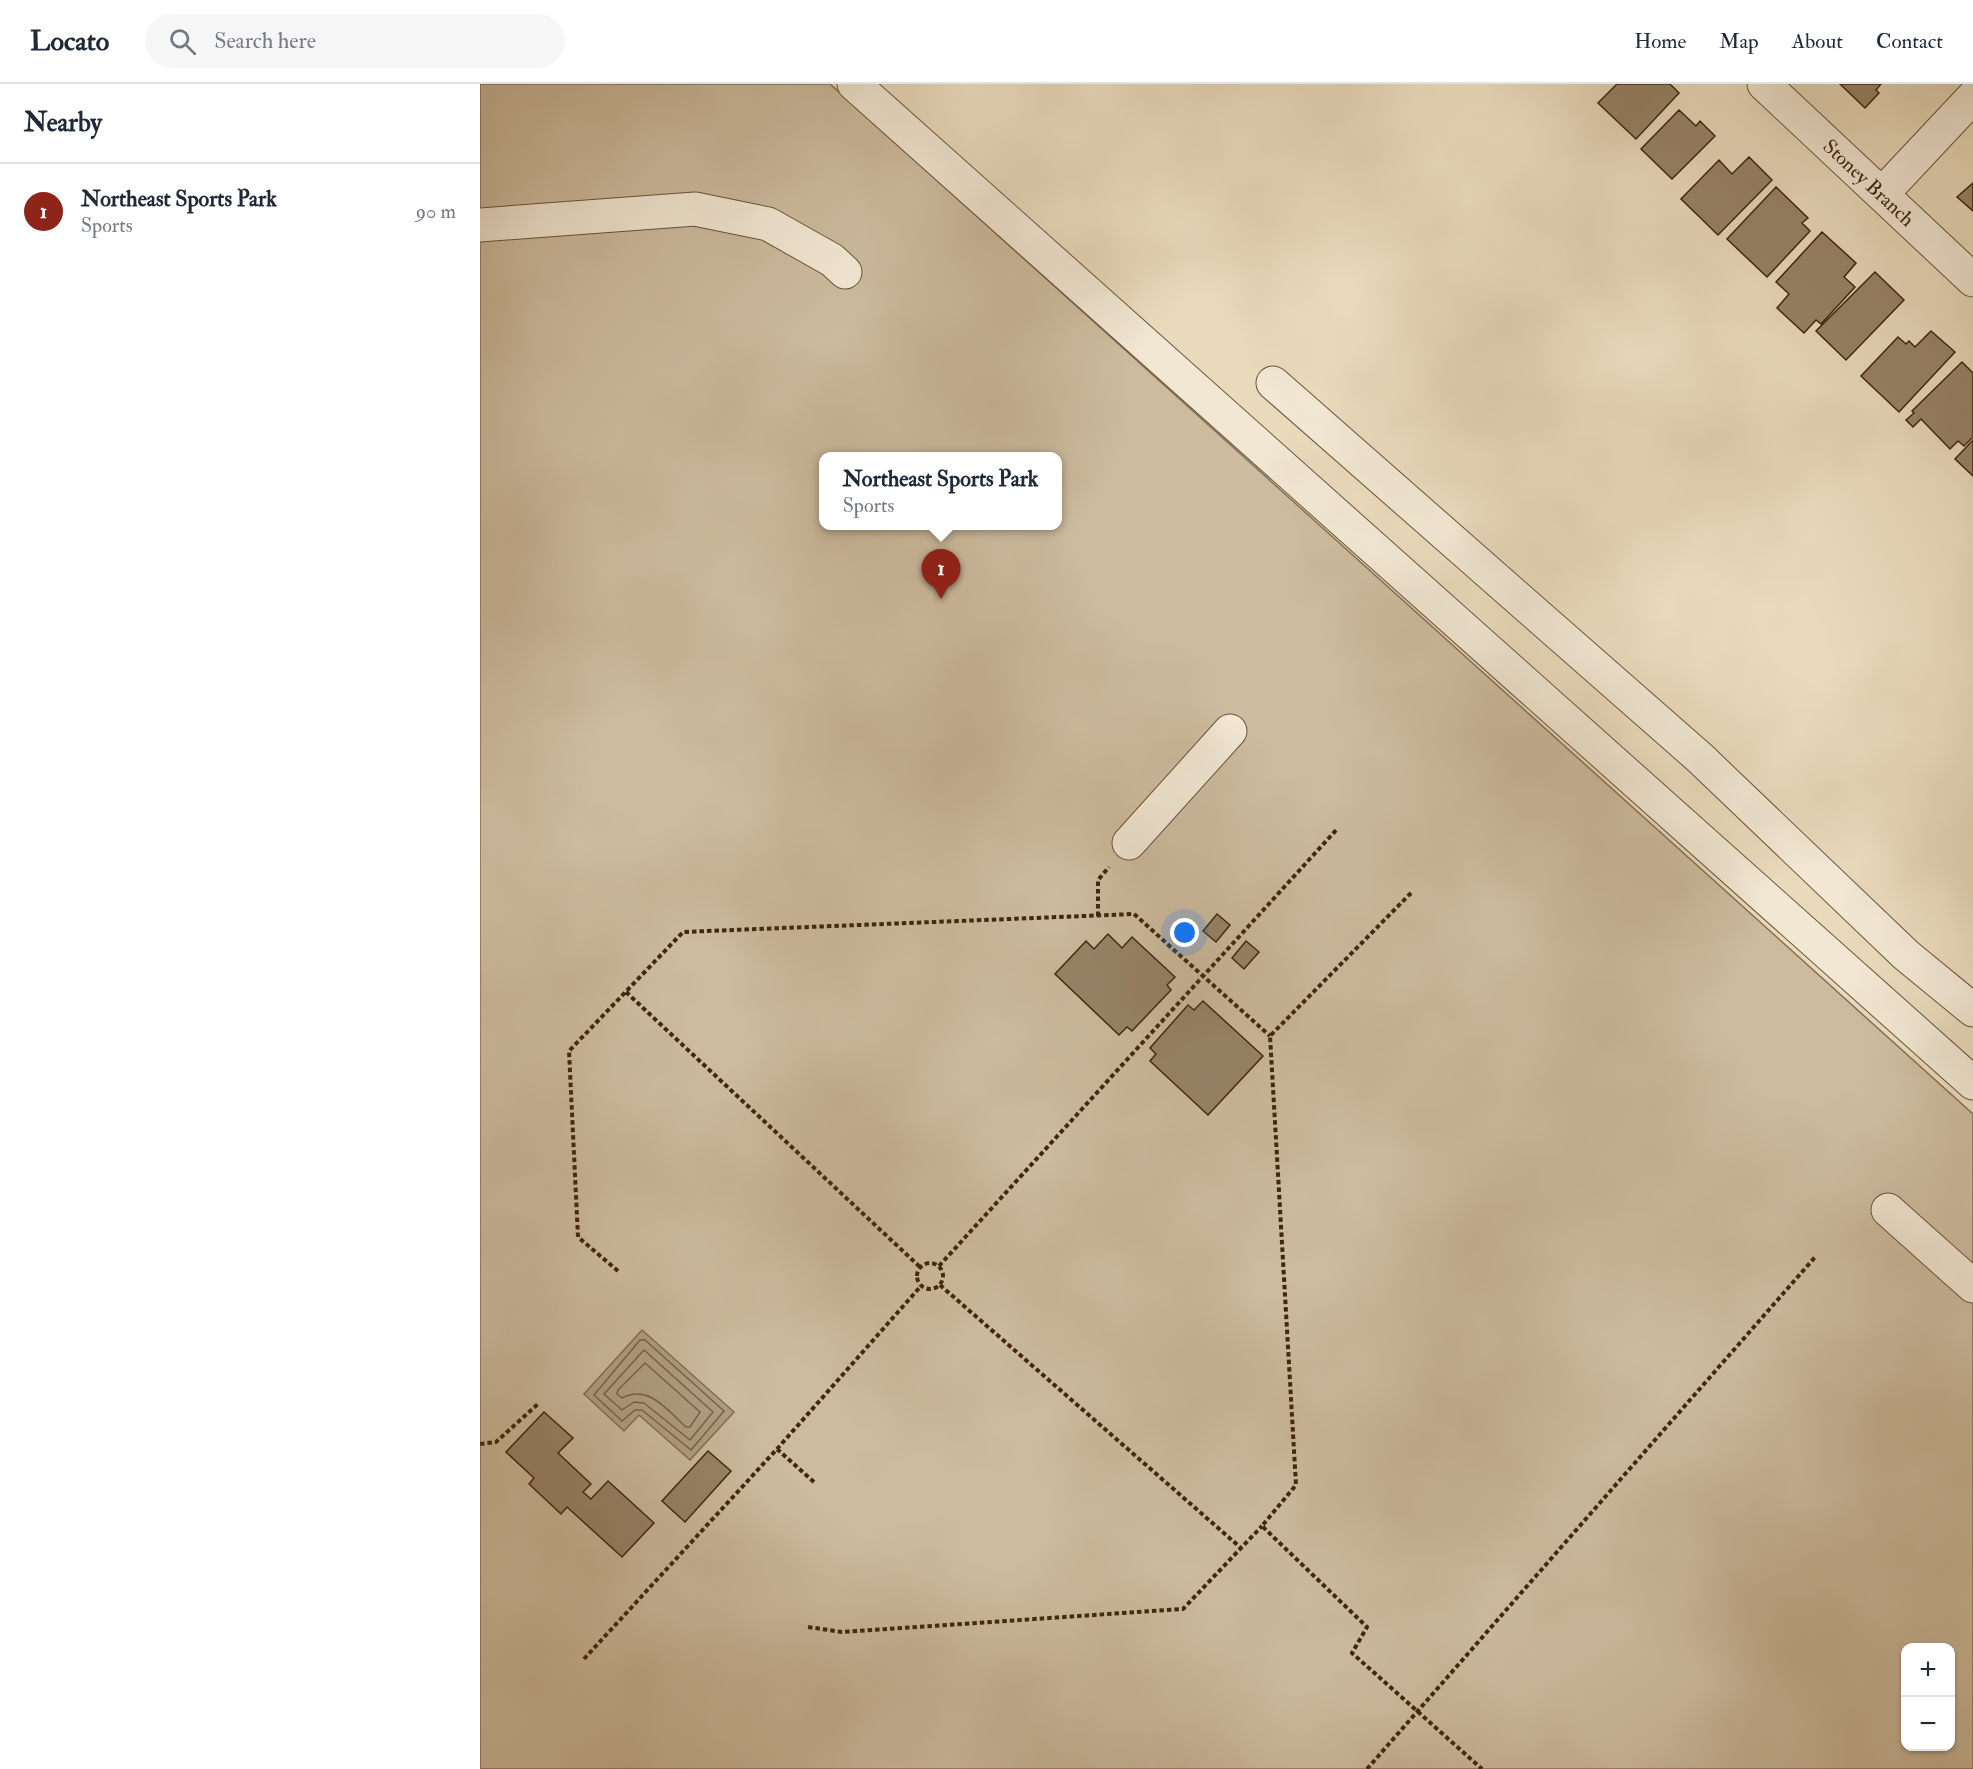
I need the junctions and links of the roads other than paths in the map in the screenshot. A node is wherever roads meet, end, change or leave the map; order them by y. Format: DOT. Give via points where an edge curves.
graph roads {
  1 [pos="854,84"];
  2 [pos="1764,84"];
  3 [pos="1973,97"];
  4 [pos="1882,194"];
  5 [pos="480,225"];
  6 [pos="845,272"];
  7 [pos="1973,280"];
  8 [pos="1272,382"];
  9 [pos="1230,731"];
  10 [pos="1129,843"];
  11 [pos="1973,1010"];
  12 [pos="1973,1083"];
  13 [pos="1888,1210"];
  14 [pos="1973,1286"];
  1 -- 12 [label="street"];
  2 -- 4 [label="street, Stoney Branch"];
  3 -- 4 [label="street"];
  4 -- 7 [label="street, Stoney Branch"];
  5 -- 6 [label="street" via="695,209 768,224 832,260"];
  8 -- 11 [label="street" via="1700,758 1906,956"];
  9 -- 10 [label="street"];
  13 -- 14 [label="street"];
}
